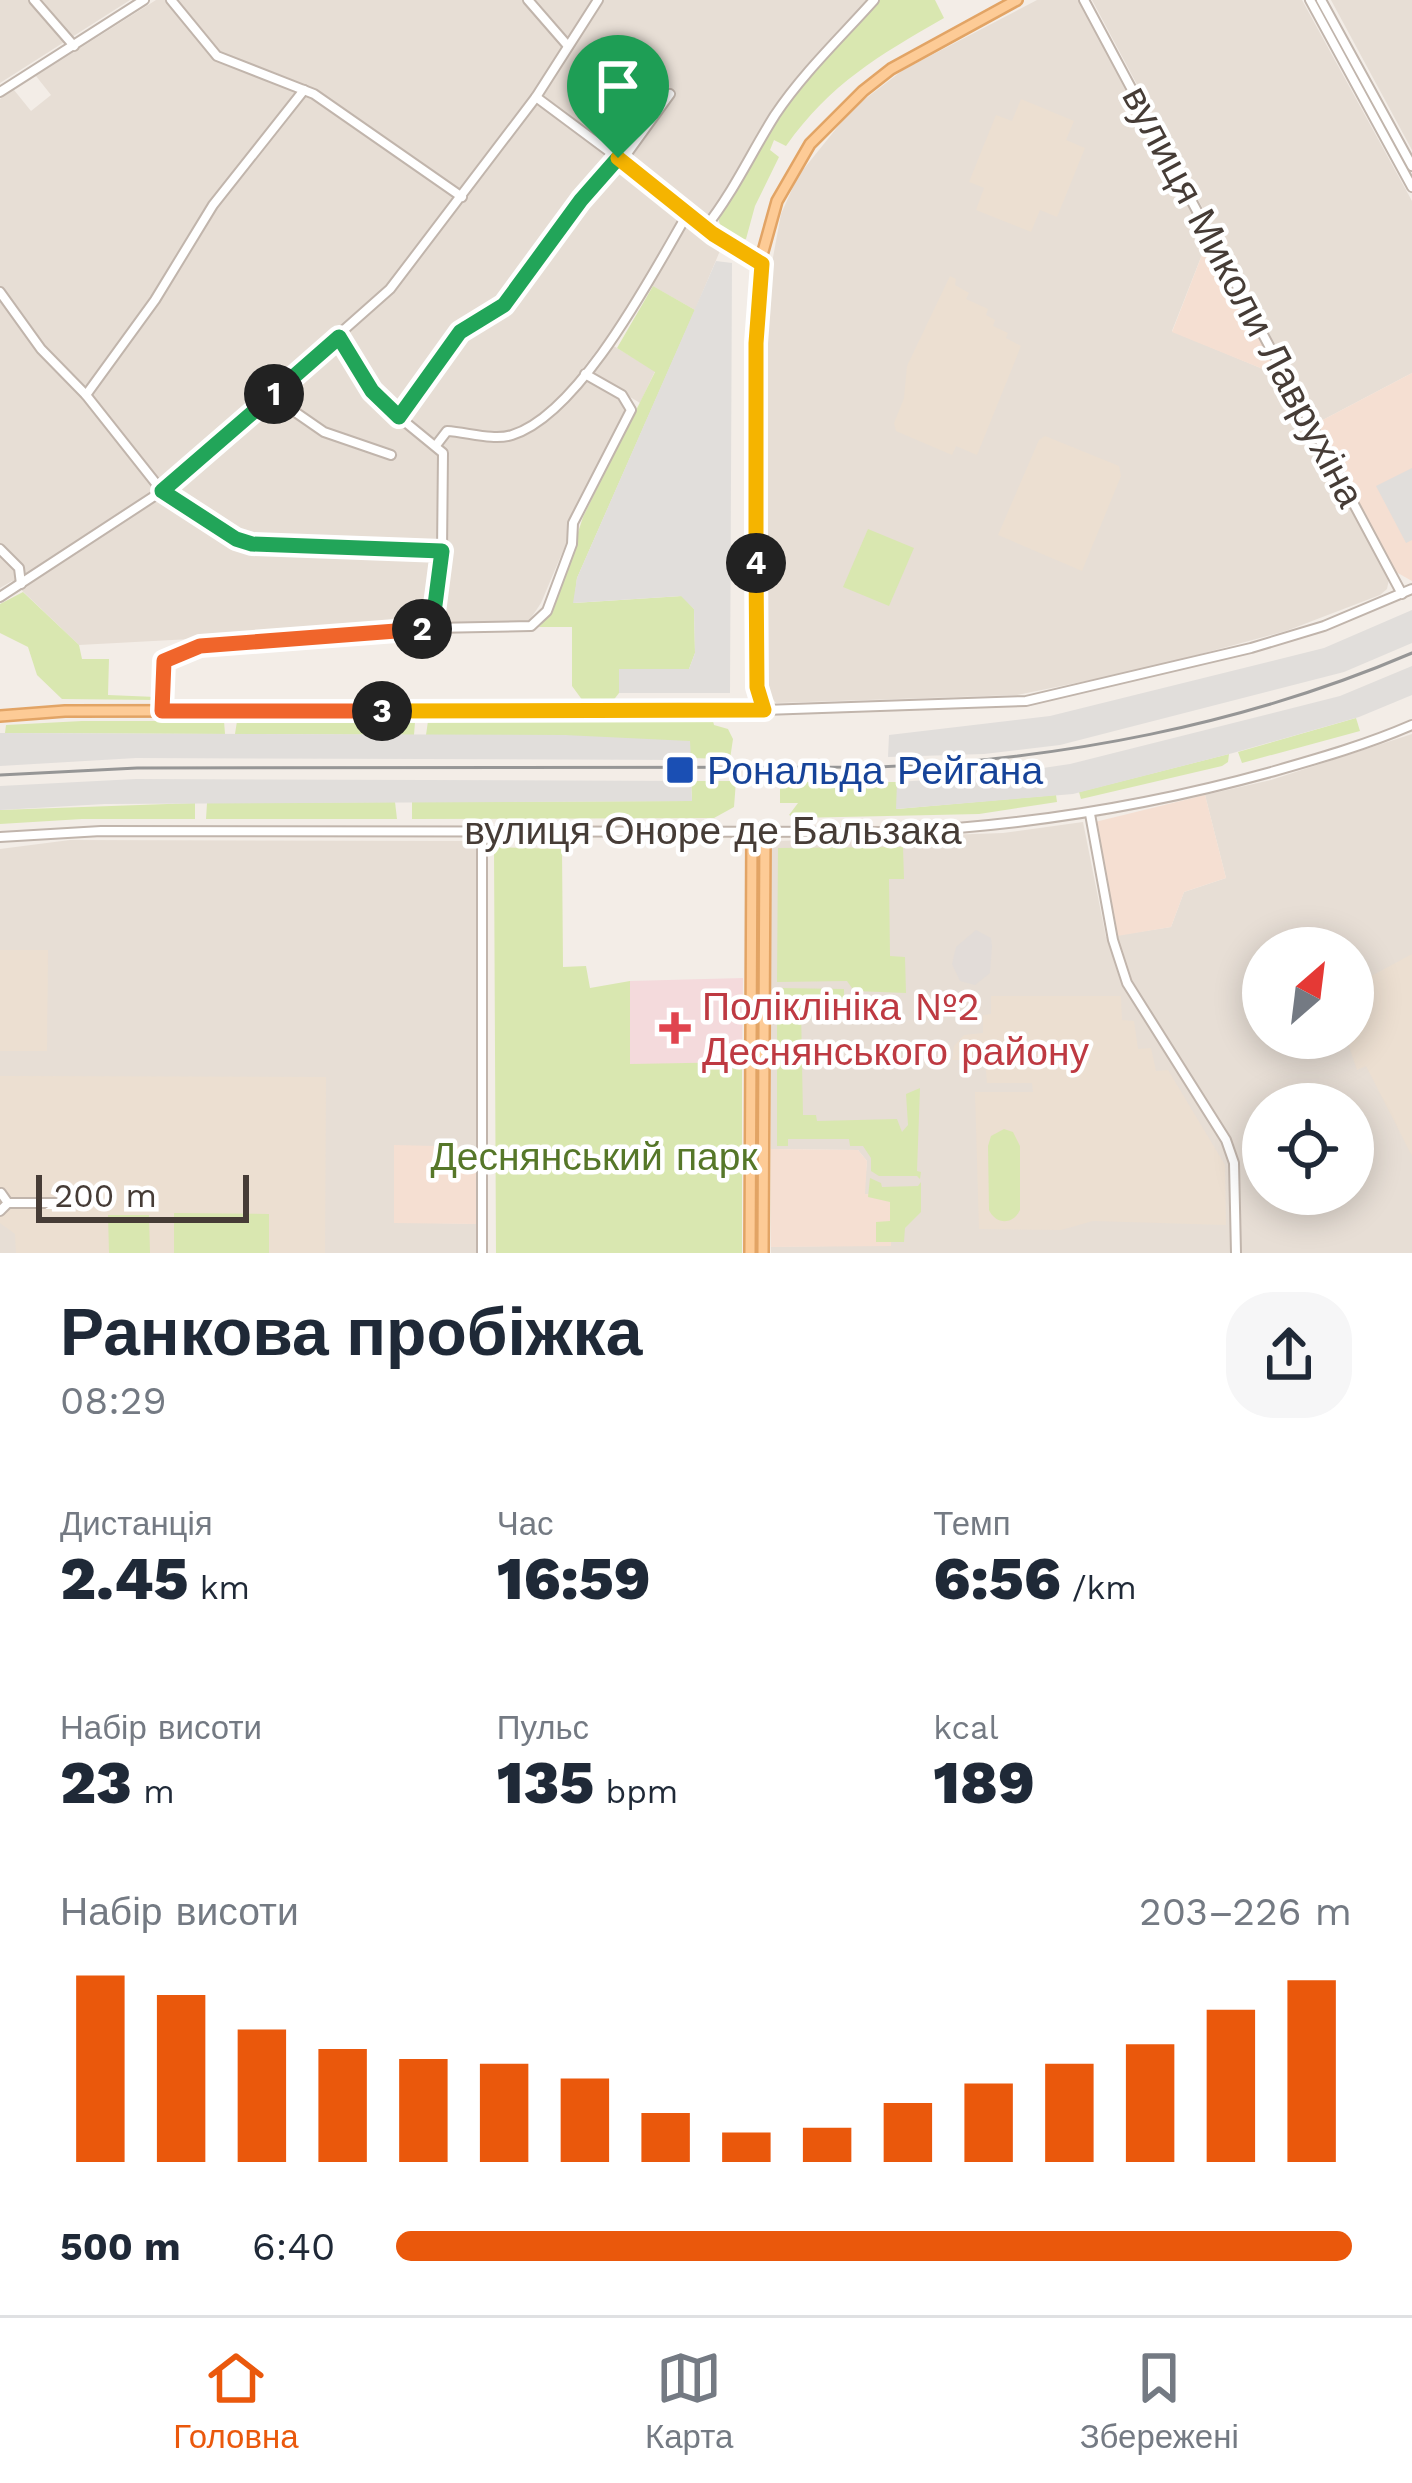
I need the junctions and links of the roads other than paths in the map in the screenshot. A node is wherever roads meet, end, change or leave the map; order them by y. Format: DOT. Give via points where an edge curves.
graph roads {
  1 [pos="34,0"];
  2 [pos="143,0"];
  3 [pos="171,0"];
  4 [pos="528,0"];
  5 [pos="598,0"];
  6 [pos="874,0"];
  7 [pos="1017,0"];
  8 [pos="1084,0"];
  9 [pos="1310,0"];
  10 [pos="1322,0"];
  11 [pos="74,46"];
  12 [pos="568,46"];
  13 [pos="304,90"];
  14 [pos="0,92"];
  15 [pos="670,94"];
  16 [pos="536,97"];
  17 [pos="618,158"];
  18 [pos="1412,166"];
  19 [pos="1412,187"];
  20 [pos="462,196"];
  21 [pos="688,213"];
  22 [pos="705,228"];
  23 [pos="762,264"];
  24 [pos="0,292"];
  25 [pos="339,337"];
  26 [pos="585,374"];
  27 [pos="86,395"];
  28 [pos="272,396"];
  29 [pos="399,417"];
  30 [pos="437,445"];
  31 [pos="391,455"];
  32 [pos="162,491"];
  33 [pos="0,549"];
  34 [pos="442,551"];
  35 [pos="21,585"];
  36 [pos="1412,589"];
  37 [pos="1402,594"];
  38 [pos="0,597"];
  39 [pos="432,628"];
  40 [pos="757,687"];
  41 [pos="764,710"];
  42 [pos="162,711"];
  43 [pos="751,711"];
  44 [pos="0,716"];
  45 [pos="1412,724"];
  46 [pos="1090,814"];
  47 [pos="759,831"];
  48 [pos="482,832"];
  49 [pos="0,837"];
  50 [pos="88,1192"];
  51 [pos="1,1193"];
  52 [pos="8,1203"];
  53 [pos="0,1211"];
  54 [pos="482,1253"];
  55 [pos="750,1253"];
  56 [pos="763,1253"];
  57 [pos="1236,1253"];
  1 -- 11 [label="street"];
  2 -- 11 [label="street"];
  3 -- 13 [label="street" via="217,56"];
  4 -- 12 [label="street"];
  5 -- 12 [label="street"];
  6 -- 22 [label="street" via="776,113"];
  7 -- 23 [label="main road" via="891,69 841,110 788,179"];
  8 -- 37 [label="street, вулиця Миколи Лаврухіна"];
  9 -- 19 [label="street"];
  10 -- 18 [label="street"];
  11 -- 14 [label="street"];
  12 -- 16 [label="street"];
  13 -- 20 [label="street"];
  13 -- 27 [label="street" via="213,205"];
  15 -- 17 [label="street"];
  16 -- 17 [label="street"];
  16 -- 20 [label="street"];
  17 -- 21 [label="street"];
  17 -- 29 [label="street" via="504,305 460,332"];
  20 -- 25 [label="street" via="391,289"];
  21 -- 22 [label="street"];
  21 -- 26 [label="street"];
  22 -- 23 [label="street"];
  23 -- 40 [label="main road"];
  24 -- 27 [label="street"];
  25 -- 28 [label="street"];
  25 -- 29 [label="street"];
  26 -- 30 [label="street" via="552,410 513,435 448,431"];
  26 -- 39 [label="street" via="622,395 631,410 573,523 548,610 531,626"];
  27 -- 32 [label="street"];
  28 -- 31 [label="street" via="324,431"];
  28 -- 32 [label="street"];
  29 -- 30 [label="street"];
  30 -- 34 [label="street"];
  32 -- 34 [label="street" via="252,544"];
  32 -- 35 [label="street"];
  33 -- 35 [label="street" via="19,568"];
  34 -- 39 [label="street"];
  35 -- 38 [label="street"];
  36 -- 37 [label="street"];
  37 -- 41 [label="street" via="1251,648 1026,701"];
  39 -- 42 [label="street" via="187,649 164,661"];
  40 -- 41 [label="main road"];
  40 -- 43 [label="main road"];
  41 -- 43 [label="main road"];
  42 -- 43 [label="main road"];
  42 -- 44 [label="main road"];
  45 -- 46 [label="street, вулиця Оноре де Бальзака" via="1286,768"];
  46 -- 47 [label="street, вулиця Оноре де Бальзака" via="988,828"];
  46 -- 57 [label="street" via="1127,982 1234,1163"];
  47 -- 48 [label="street, вулиця Оноре де Бальзака"];
  47 -- 55 [label="main road"];
  47 -- 56 [label="main road"];
  48 -- 49 [label="street, вулиця Оноре де Бальзака"];
  48 -- 54 [label="street"];
  50 -- 52 [label="street" via="77,1203"];
  51 -- 52 [label="street"];
  52 -- 53 [label="street"];
}
